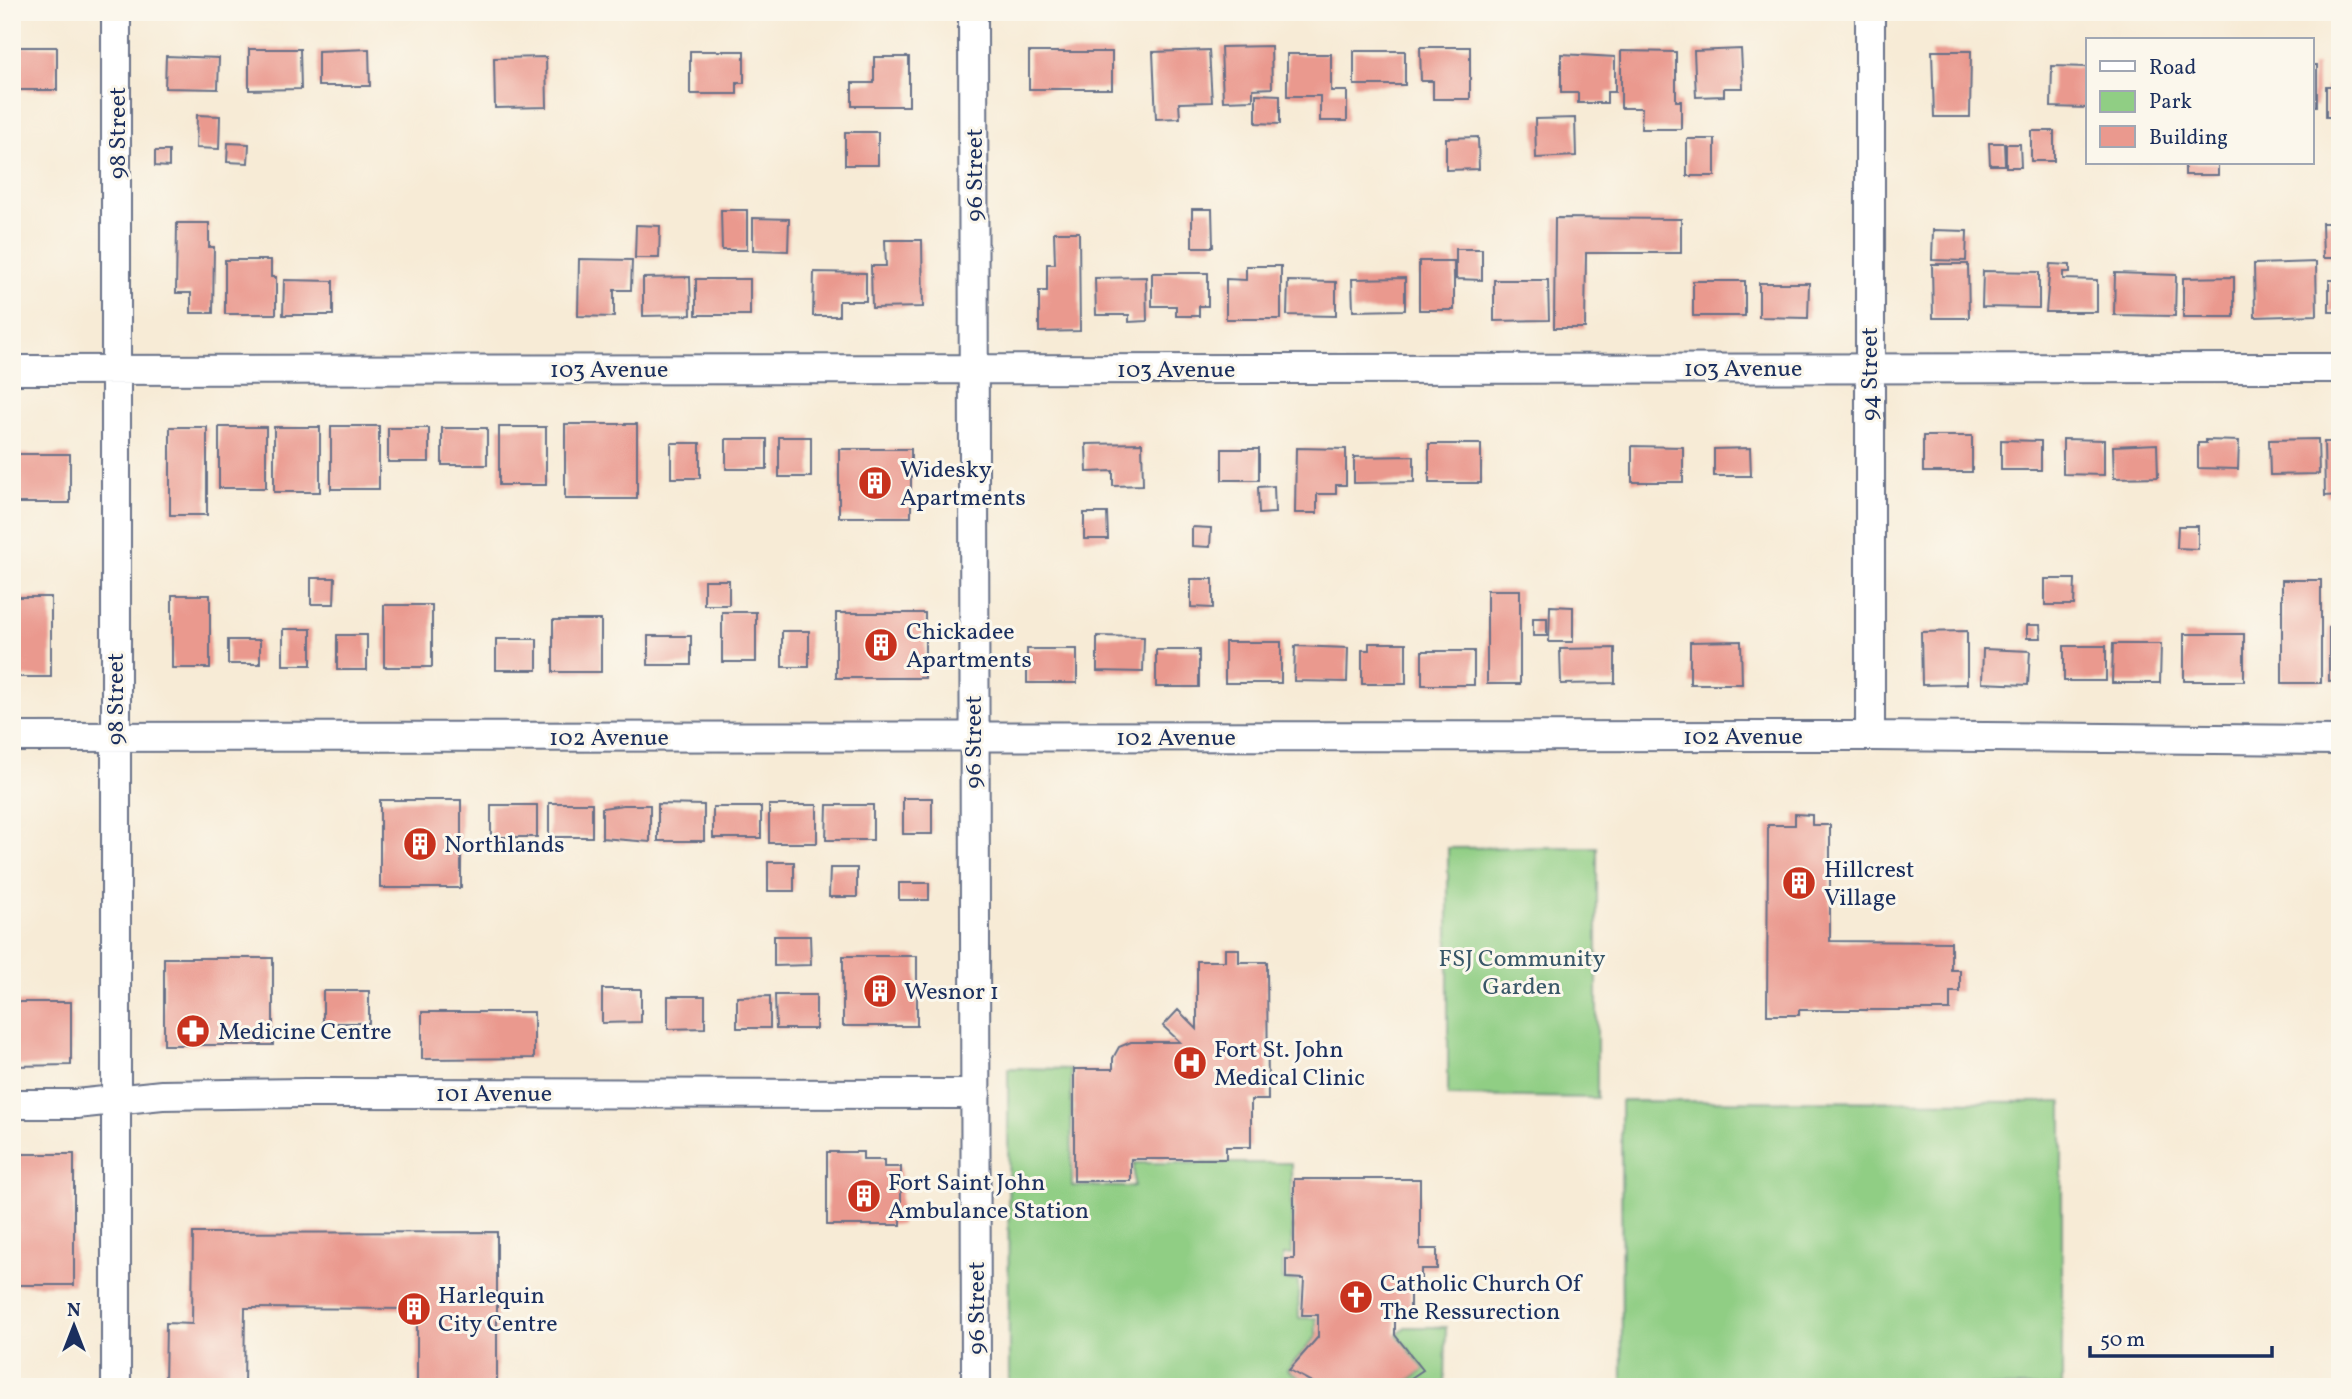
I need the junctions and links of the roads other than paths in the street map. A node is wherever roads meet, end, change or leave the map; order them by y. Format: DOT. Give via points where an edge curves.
graph roads {
  1 [pos="116,12"];
  2 [pos="973,12"];
  3 [pos="1870,12"];
  4 [pos="1869,368"];
  5 [pos="2340,368"];
  6 [pos="975,369"];
  7 [pos="12,370"];
  8 [pos="117,370"];
  9 [pos="1870,736"];
  10 [pos="12,737"];
  11 [pos="973,737"];
  12 [pos="115,738"];
  13 [pos="2340,740"];
  14 [pos="976,1094"];
  15 [pos="116,1101"];
  16 [pos="12,1104"];
  17 [pos="116,1387"];
  18 [pos="976,1387"];
  1 -- 8 [label="street, 98 Street"];
  2 -- 6 [label="street, 96 Street"];
  3 -- 4 [label="street, 94 Street"];
  4 -- 5 [label="street, 103 Avenue"];
  4 -- 6 [label="street, 103 Avenue"];
  4 -- 9 [label="street, 94 Street"];
  6 -- 8 [label="street, 103 Avenue"];
  6 -- 11 [label="street, 96 Street"];
  7 -- 8 [label="street, 103 Avenue"];
  8 -- 12 [label="street, 98 Street"];
  9 -- 11 [label="street, 102 Avenue"];
  9 -- 13 [label="street, 102 Avenue"];
  10 -- 12 [label="street, 102 Avenue"];
  11 -- 12 [label="street, 102 Avenue"];
  11 -- 14 [label="street, 96 Street"];
  12 -- 15 [label="street, 98 Street"];
  14 -- 15 [label="street, 101 Avenue" via="306,1093"];
  14 -- 18 [label="street, 96 Street"];
  15 -- 16 [label="street, 101 Avenue"];
  15 -- 17 [label="street, 98 Street"];
}
